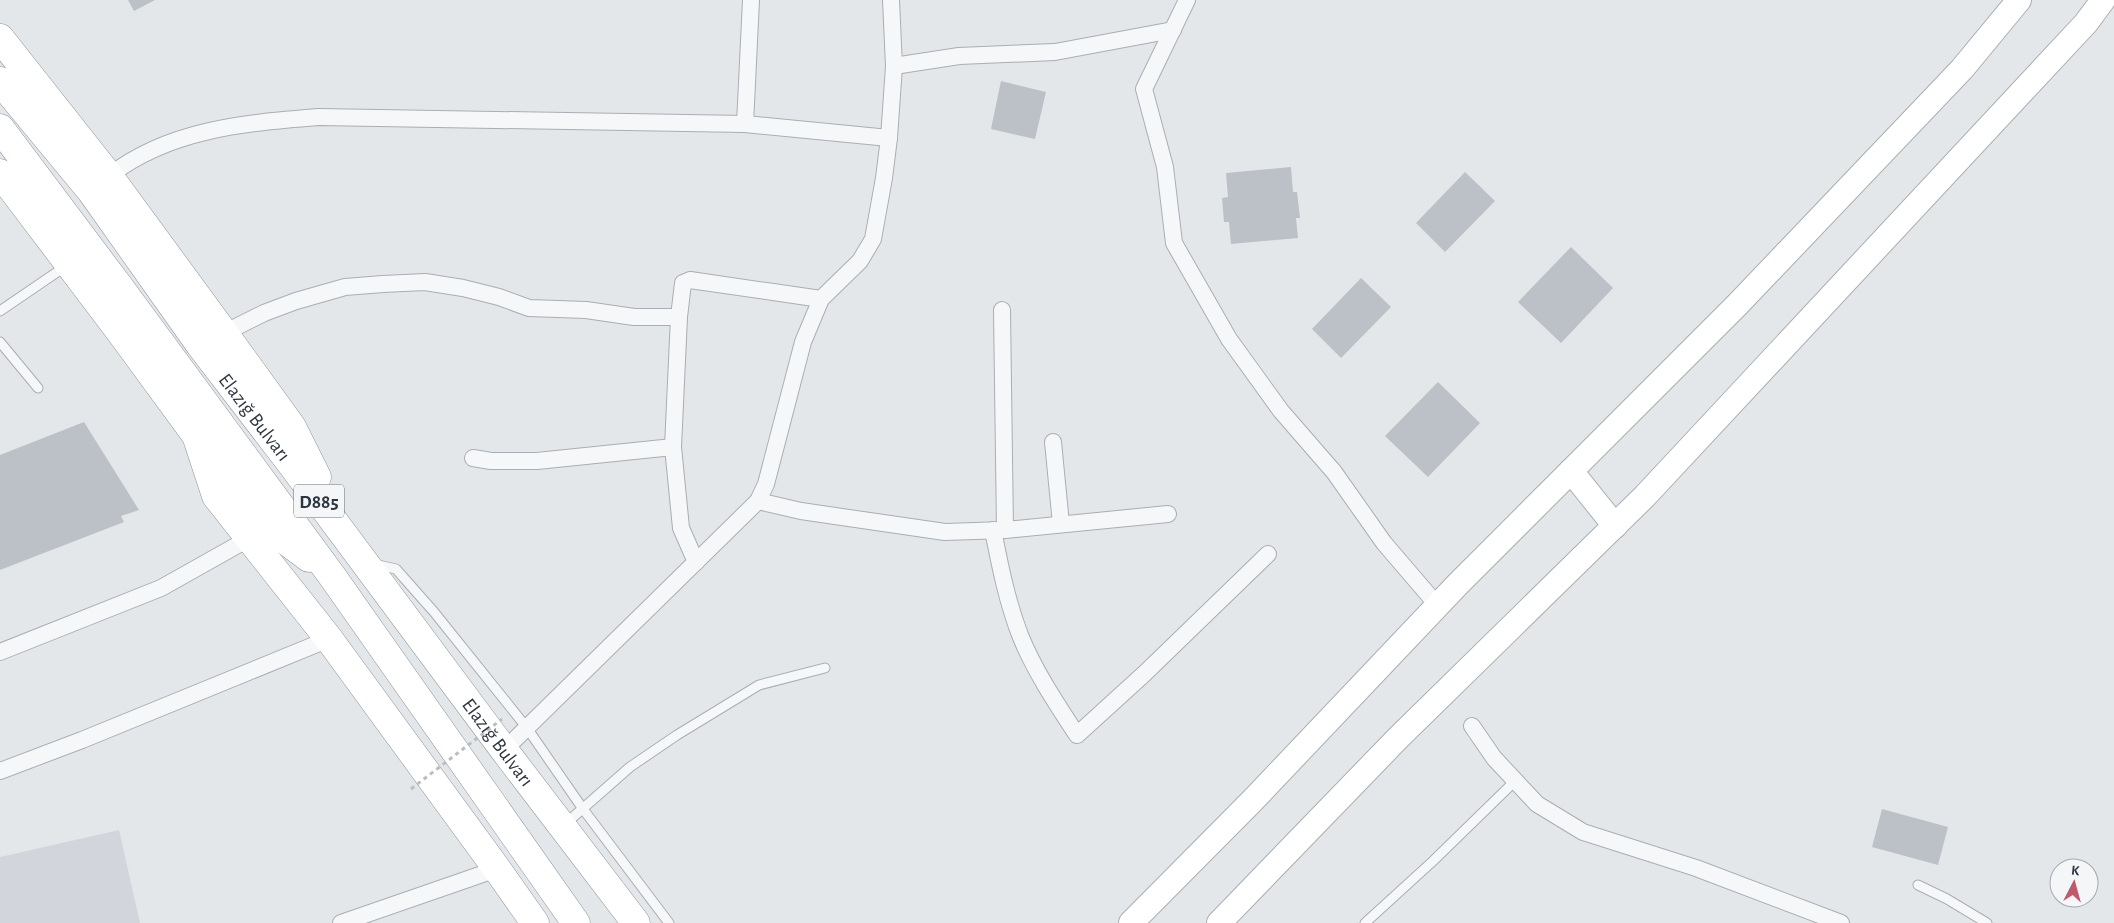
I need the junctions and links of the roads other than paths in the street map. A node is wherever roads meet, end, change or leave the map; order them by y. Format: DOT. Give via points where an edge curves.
graph roads {
  1 [pos="751,0"];
  2 [pos="891,0"];
  3 [pos="1187,0"];
  4 [pos="2019,0"];
  5 [pos="2104,0"];
  6 [pos="1173,30"];
  7 [pos="0,38"];
  8 [pos="894,66"];
  9 [pos="0,81"];
  10 [pos="745,124"];
  11 [pos="0,128"];
  12 [pos="889,138"];
  13 [pos="0,173"];
  14 [pos="109,176"];
  15 [pos="69,264"];
  16 [pos="821,299"];
  17 [pos="1002,310"];
  18 [pos="0,311"];
  19 [pos="679,317"];
  20 [pos="224,333"];
  21 [pos="0,342"];
  22 [pos="38,388"];
  23 [pos="196,435"];
  24 [pos="1053,442"];
  25 [pos="673,448"];
  26 [pos="473,458"];
  27 [pos="1571,471"];
  28 [pos="758,501"];
  29 [pos="1168,514"];
  30 [pos="1061,524"];
  31 [pos="1615,526"];
  32 [pos="999,530"];
  33 [pos="250,538"];
  34 [pos="356,552"];
  35 [pos="1268,554"];
  36 [pos="696,562"];
  37 [pos="332,576"];
  38 [pos="1438,606"];
  39 [pos="329,639"];
  40 [pos="0,652"];
  41 [pos="825,668"];
  42 [pos="1472,726"];
  43 [pos="527,728"];
  44 [pos="504,750"];
  45 [pos="0,771"];
  46 [pos="1514,782"];
  47 [pos="583,809"];
  48 [pos="562,827"];
  49 [pos="498,869"];
  50 [pos="1918,885"];
  51 [pos="341,923"];
  52 [pos="535,923"];
  53 [pos="576,923"];
  54 [pos="636,923"];
  55 [pos="669,923"];
  56 [pos="1131,923"];
  57 [pos="1219,923"];
  58 [pos="1365,923"];
  59 [pos="1841,923"];
  60 [pos="1987,923"];
  1 -- 10 [label="street"];
  2 -- 8 [label="street"];
  3 -- 6 [label="street"];
  4 -- 27 [label="main road" via="1955,76 1738,304"];
  5 -- 31 [label="main road"];
  6 -- 8 [label="street" via="1055,52 960,56"];
  6 -- 38 [label="street" via="1144,88 1165,168 1174,243 1229,339 1281,411 1334,472 1384,543"];
  7 -- 14 [label="highway"];
  8 -- 12 [label="street"];
  9 -- 34 [label="highway, Elazığ Bulvarı / D885" via="91,191 200,345"];
  10 -- 12 [label="street"];
  10 -- 14 [label="street" via="319,117 252,122 184,136 129,160"];
  11 -- 37 [label="highway, Elazığ Bulvarı / D885"];
  12 -- 16 [label="street" via="873,240 860,261"];
  13 -- 15 [label="highway"];
  14 -- 20 [label="highway"];
  15 -- 18 [label="lane"];
  15 -- 23 [label="highway"];
  16 -- 19 [label="street" via="690,280 683,283"];
  16 -- 28 [label="street" via="803,342 766,484"];
  17 -- 32 [label="street"];
  19 -- 20 [label="street" via="634,318 586,310 529,308 463,288 425,282 345,287 264,313"];
  19 -- 25 [label="street"];
  20 -- 34 [label="highway" via="292,427"];
  21 -- 22 [label="lane"];
  23 -- 33 [label="highway" via="216,496"];
  23 -- 37 [label="highway" via="258,520"];
  24 -- 30 [label="street"];
  25 -- 26 [label="street" via="538,461"];
  25 -- 36 [label="street" via="681,528"];
  27 -- 31 [label="main road"];
  27 -- 38 [label="main road"];
  28 -- 32 [label="street" via="801,511 945,532"];
  28 -- 36 [label="street"];
  29 -- 30 [label="street"];
  30 -- 32 [label="street"];
  31 -- 57 [label="main road" via="1398,738"];
  32 -- 35 [label="street" via="1003,581 1020,635 1048,690 1077,735"];
  33 -- 39 [label="highway"];
  33 -- 40 [label="street" via="161,588"];
  34 -- 43 [label="lane" via="396,569"];
  34 -- 44 [label="highway, Elazığ Bulvarı / D885"];
  36 -- 43 [label="street"];
  37 -- 53 [label="highway, Elazığ Bulvarı / D885"];
  38 -- 56 [label="main road"];
  39 -- 45 [label="street"];
  39 -- 49 [label="highway"];
  41 -- 47 [label="lane" via="759,685 630,767"];
  42 -- 46 [label="street"];
  43 -- 44 [label="street"];
  43 -- 47 [label="lane"];
  44 -- 48 [label="highway, Elazığ Bulvarı / D885"];
  46 -- 58 [label="lane"];
  46 -- 59 [label="street" via="1537,804 1583,832 1696,868"];
  47 -- 48 [label="lane"];
  47 -- 55 [label="lane"];
  48 -- 54 [label="highway, Elazığ Bulvarı / D885"];
  49 -- 51 [label="street"];
  49 -- 52 [label="highway"];
  50 -- 60 [label="lane"];
}
